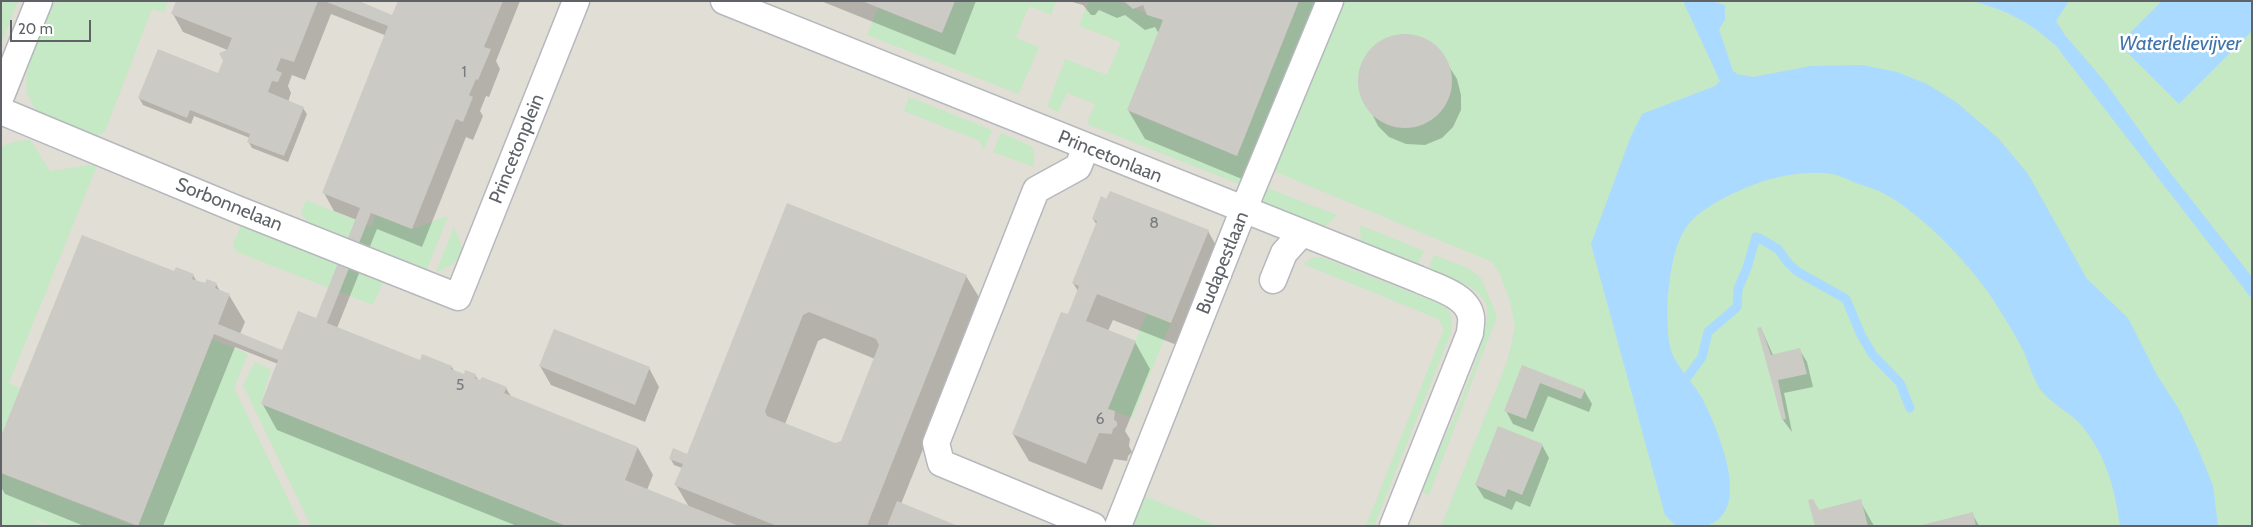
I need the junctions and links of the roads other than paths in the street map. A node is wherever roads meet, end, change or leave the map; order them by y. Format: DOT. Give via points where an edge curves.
graph roads {
  1 [pos="39,1"];
  2 [pos="576,1"];
  3 [pos="724,1"];
  4 [pos="1330,1"];
  5 [pos="1,96"];
  6 [pos="1,111"];
  7 [pos="1086,147"];
  8 [pos="1243,211"];
  9 [pos="1300,246"];
  10 [pos="1273,280"];
  11 [pos="458,297"];
  12 [pos="1093,526"];
  13 [pos="1118,526"];
  14 [pos="1392,526"];
  1 -- 5 [label="street"];
  2 -- 11 [label="street, Princetonplein"];
  3 -- 7 [label="street, Princetonlaan"];
  4 -- 8 [label="street, Budapestlaan"];
  6 -- 11 [label="street, Sorbonnelaan"];
  7 -- 8 [label="street, Princetonlaan"];
  7 -- 12 [label="street" via="1078,167 1036,190 936,443 941,463"];
  8 -- 9 [label="street, Princetonlaan"];
  8 -- 13 [label="street, Budapestlaan"];
  9 -- 10 [label="street" via="1284,253"];
  9 -- 14 [label="street, Princetonlaan" via="1455,296 1465,304 1471,316 1470,333"];
}
